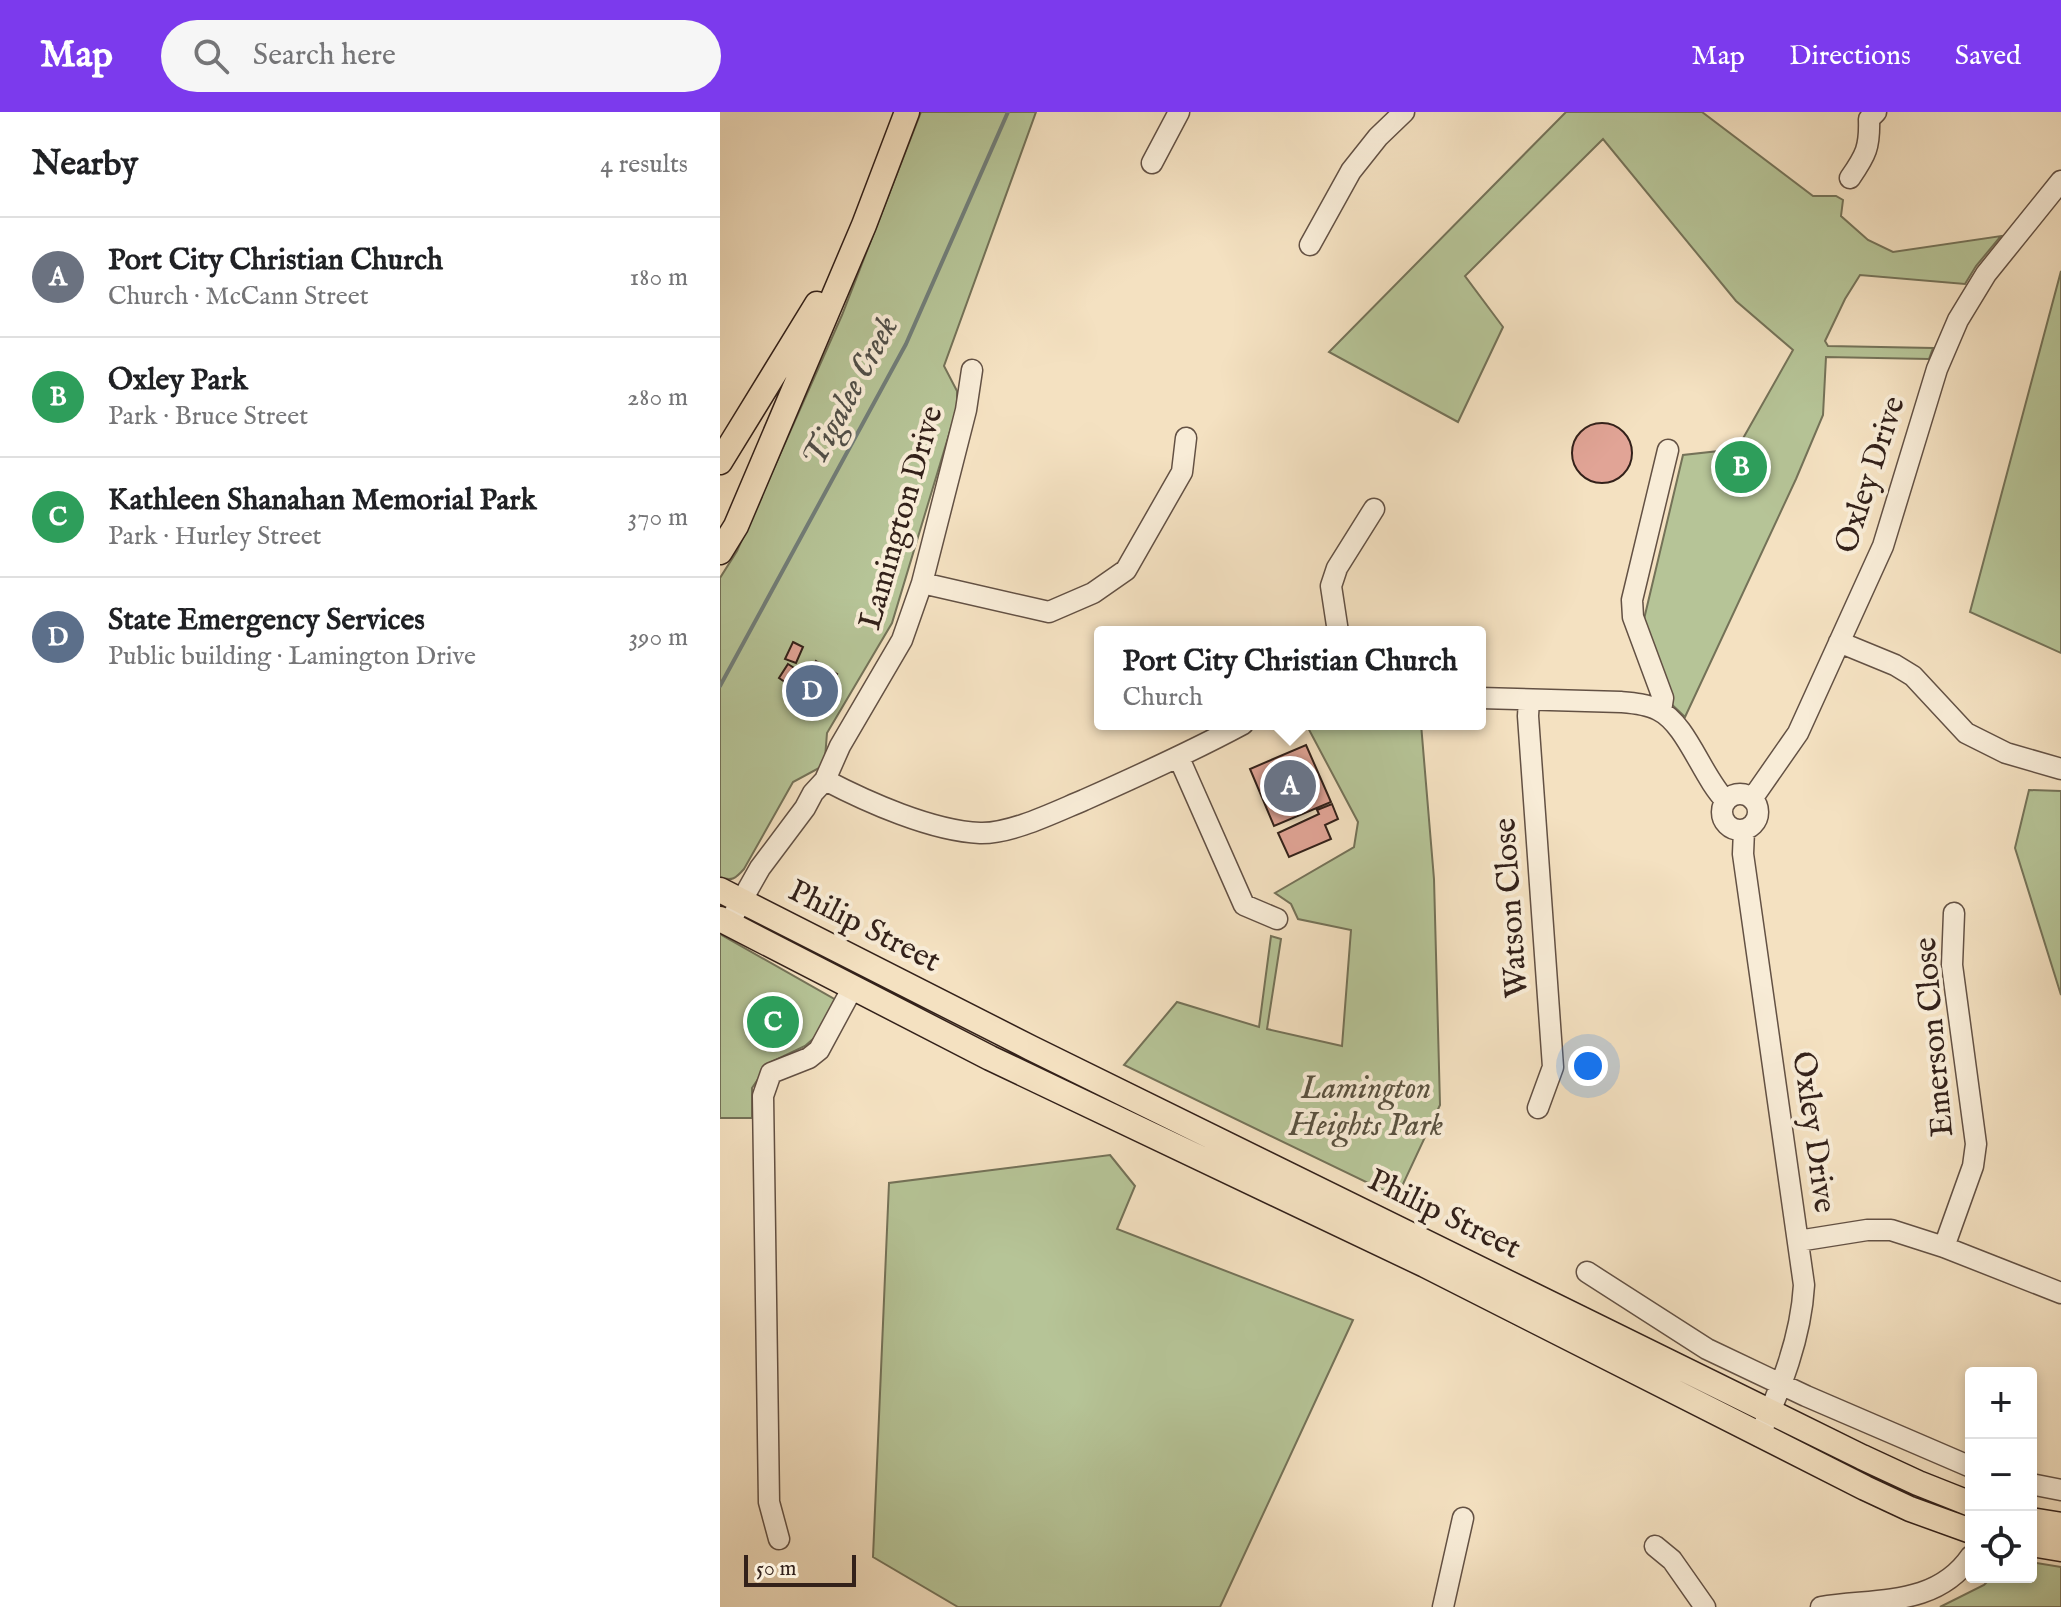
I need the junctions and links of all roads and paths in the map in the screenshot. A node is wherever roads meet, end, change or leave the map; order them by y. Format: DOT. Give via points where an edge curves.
graph roads {
  1 [pos="907,112"];
  2 [pos="1179,112"];
  3 [pos="1404,112"];
  4 [pos="1871,113"];
  5 [pos="1152,163"];
  6 [pos="1850,178"];
  7 [pos="2061,181"];
  8 [pos="864,225"];
  9 [pos="1310,245"];
  10 [pos="972,370"];
  11 [pos="1186,438"];
  12 [pos="1668,450"];
  13 [pos="720,462"];
  14 [pos="1374,509"];
  15 [pos="720,552"];
  16 [pos="922,583"];
  17 [pos="1337,626"];
  18 [pos="1839,642"];
  19 [pos="1486,698"];
  20 [pos="1529,700"];
  21 [pos="1661,711"];
  22 [pos="1232,730"];
  23 [pos="1179,758"];
  24 [pos="2061,769"];
  25 [pos="825,780"];
  26 [pos="1752,799"];
  27 [pos="1726,801"];
  28 [pos="1744,830"];
  29 [pos="730,895"];
  30 [pos="1954,913"];
  31 [pos="1277,919"];
  32 [pos="725,921"];
  33 [pos="853,987"];
  34 [pos="1538,1108"];
  35 [pos="1798,1241"];
  36 [pos="1944,1247"];
  37 [pos="1587,1272"];
  38 [pos="2061,1293"];
  39 [pos="1781,1385"];
  40 [pos="1770,1411"];
  41 [pos="1759,1436"];
  42 [pos="1965,1464"];
  43 [pos="2037,1485"];
  44 [pos="2061,1490"];
  45 [pos="1965,1502"];
  46 [pos="1463,1518"];
  47 [pos="2037,1521"];
  48 [pos="2061,1525"];
  49 [pos="1965,1529"];
  50 [pos="779,1539"];
  51 [pos="2037,1545"];
  52 [pos="1655,1546"];
  53 [pos="2061,1549"];
  54 [pos="1965,1565"];
  55 [pos="1443,1607"];
  56 [pos="1705,1607"];
  57 [pos="1821,1607"];
  1 -- 8 [label="main road"];
  2 -- 5 [label="street"];
  3 -- 9 [label="street" via="1351,171"];
  4 -- 6 [label="street" via="1870,144"];
  7 -- 18 [label="street, Oxley Drive" via="1986,274 1947,344 1883,546"];
  8 -- 13 [label="main road"];
  8 -- 15 [label="main road" via="736,526"];
  10 -- 16 [label="street, Lamington Drive"];
  11 -- 16 [label="street" via="1182,472 1126,570 1093,593 1049,612"];
  12 -- 21 [label="street" via="1632,600 1633,617 1663,698"];
  14 -- 17 [label="street" via="1331,586"];
  16 -- 25 [label="street, Lamington Drive" via="902,640"];
  18 -- 24 [label="street" via="1913,676 1966,733 2006,753"];
  18 -- 26 [label="street, Oxley Drive" via="1798,733"];
  19 -- 20 [label="street"];
  20 -- 21 [label="street" via="1621,702"];
  20 -- 34 [label="street, Watson Close" via="1553,1067"];
  21 -- 27 [label="street" via="1675,723"];
  22 -- 23 [label="street"];
  23 -- 25 [label="street" via="1033,822 983,833 944,829"];
  23 -- 31 [label="street" via="1244,905"];
  25 -- 29 [label="street, Lamington Drive" via="760,868"];
  26 -- 27 [label="street" via="1739,794"];
  26 -- 28 [label="street" via="1757,817"];
  27 -- 28 [label="street" via="1722,813 1727,824"];
  28 -- 35 [label="street, Oxley Drive" via="1743,854"];
  29 -- 32 [label="street, Lamington Drive"];
  29 -- 40 [label="main road, Philip Street"];
  30 -- 36 [label="street, Emerson Close" via="1952,965 1976,1144"];
  32 -- 33 [label="main road, Philip Street"];
  33 -- 41 [label="main road, Philip Street" via="1102,1113 1425,1265"];
  33 -- 50 [label="street" via="819,1050 771,1073 763,1096 769,1502"];
  35 -- 36 [label="street" via="1891,1230"];
  35 -- 39 [label="street, Oxley Drive" via="1802,1316"];
  36 -- 38 [label="street"];
  37 -- 39 [label="street" via="1707,1349"];
  39 -- 40 [label="street, Oxley Drive"];
  39 -- 42 [label="street"];
  40 -- 41 [label="street, Oxley Drive"];
  40 -- 45 [label="main road, Philip Street"];
  41 -- 49 [label="main road, Philip Street" via="1910,1509"];
  43 -- 44 [label="street"];
  46 -- 55 [label="street"];
  47 -- 48 [label="main road"];
  51 -- 53 [label="main road"];
  52 -- 56 [label="street" via="1672,1560"];
  54 -- 57 [label="street" via="1933,1592"];
}
